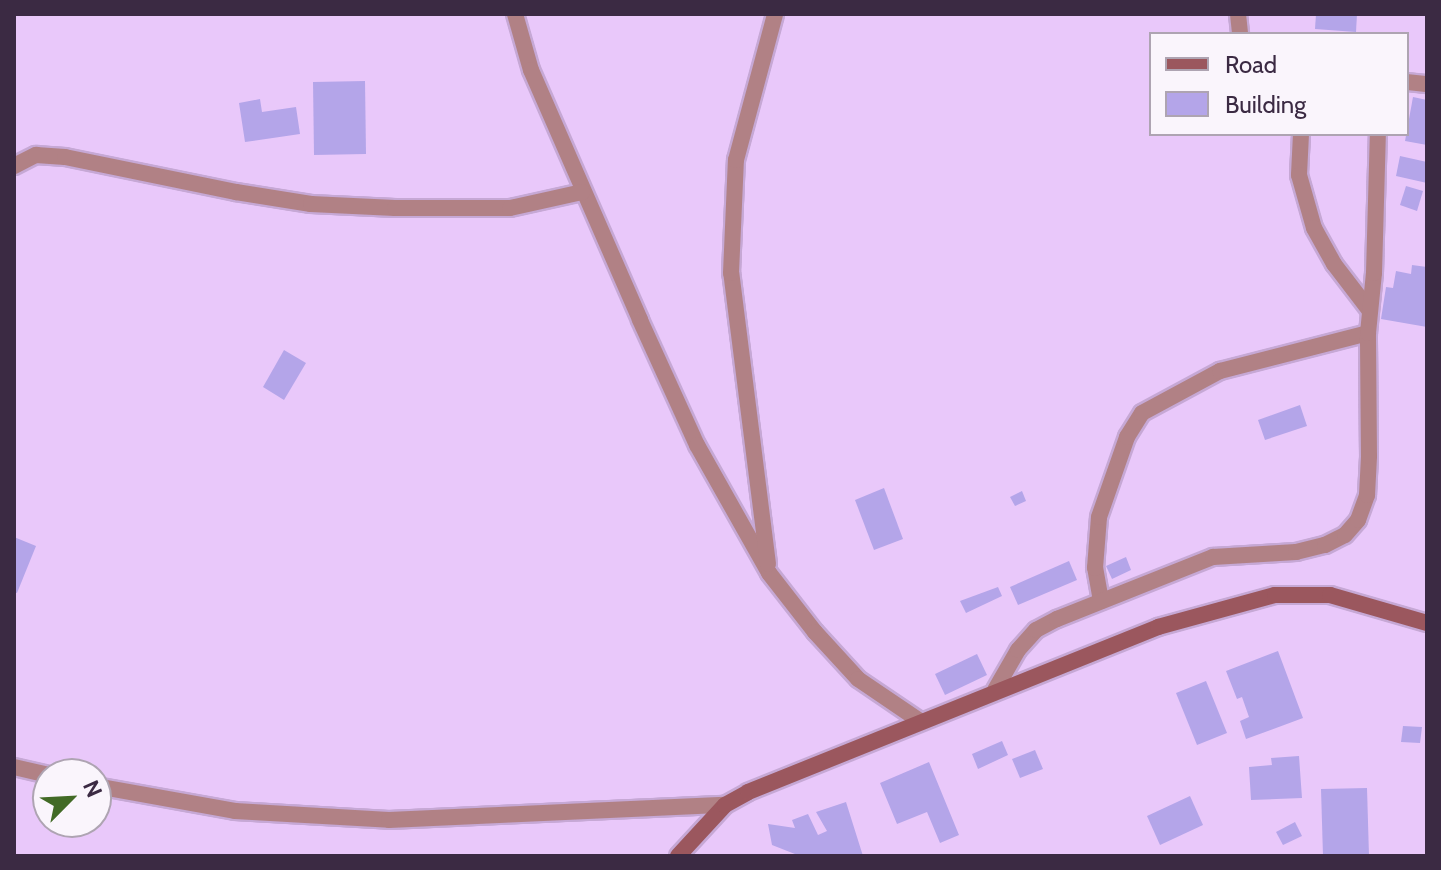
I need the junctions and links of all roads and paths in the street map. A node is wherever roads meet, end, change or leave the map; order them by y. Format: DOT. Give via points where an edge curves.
graph roads {
  1 [pos="515,14"];
  2 [pos="775,14"];
  3 [pos="1301,136"];
  4 [pos="1378,136"];
  5 [pos="15,162"];
  6 [pos="582,192"];
  7 [pos="1370,311"];
  8 [pos="1368,333"];
  9 [pos="769,573"];
  10 [pos="1101,601"];
  11 [pos="1427,623"];
  12 [pos="995,690"];
  13 [pos="920,721"];
  14 [pos="112,789"];
  15 [pos="725,805"];
  16 [pos="678,856"];
  1 -- 6 [label="street" via="531,70"];
  2 -- 9 [label="street" via="736,160 731,273"];
  3 -- 7 [label="street" via="1299,175 1314,228"];
  4 -- 7 [label="street"];
  5 -- 6 [label="street" via="36,155 65,157 311,204 510,208"];
  6 -- 9 [label="street" via="697,445"];
  7 -- 8 [label="street"];
  8 -- 10 [label="street" via="1220,371 1142,413 1127,437 1099,517 1095,568"];
  8 -- 10 [label="street" via="1367,495 1358,520 1345,535 1296,552 1213,557"];
  9 -- 13 [label="street" via="858,679"];
  10 -- 12 [label="street" via="1036,630"];
  11 -- 12 [label="street" via="1330,595 1275,595 1158,627"];
  12 -- 13 [label="street"];
  13 -- 15 [label="street"];
  14 -- 15 [label="street" via="235,811 389,820"];
  15 -- 16 [label="street"];
}
